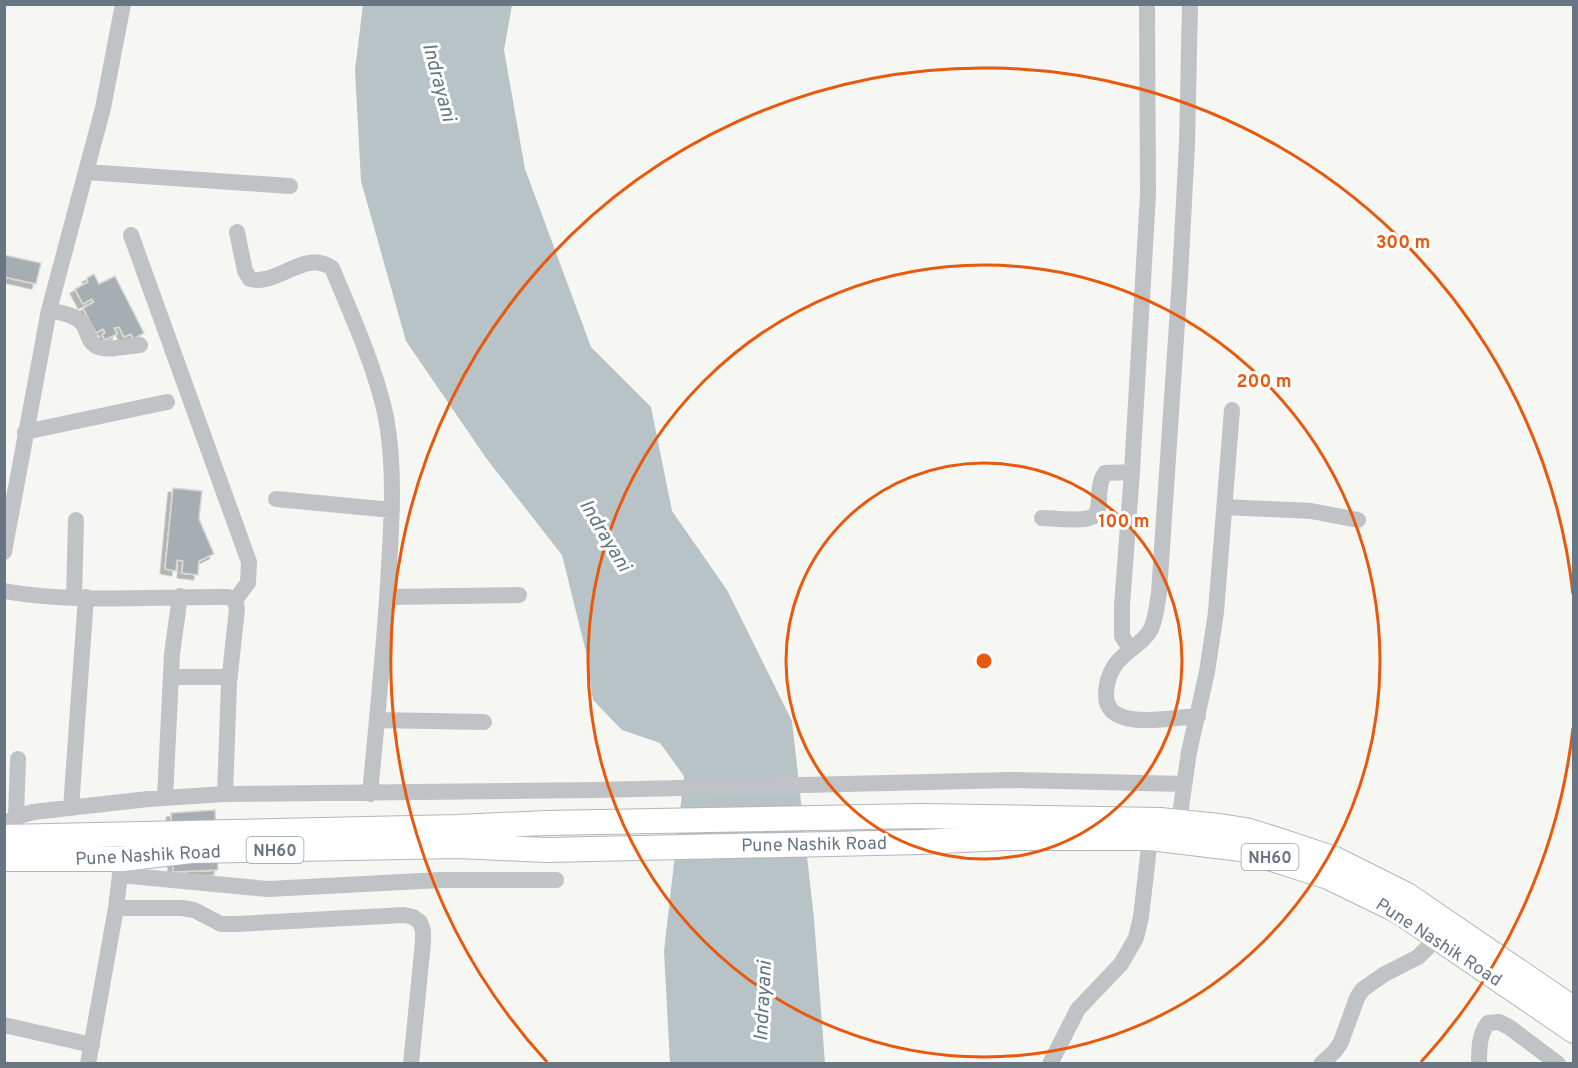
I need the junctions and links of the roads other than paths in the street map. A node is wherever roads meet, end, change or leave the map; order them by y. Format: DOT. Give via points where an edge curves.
graph roads {
  1 [pos="123,4"];
  2 [pos="1147,4"];
  3 [pos="1190,4"];
  4 [pos="86,172"];
  5 [pos="290,186"];
  6 [pos="237,232"];
  7 [pos="131,235"];
  8 [pos="49,310"];
  9 [pos="140,345"];
  10 [pos="167,402"];
  11 [pos="1232,410"];
  12 [pos="25,432"];
  13 [pos="1132,472"];
  14 [pos="276,499"];
  15 [pos="1225,507"];
  16 [pos="392,510"];
  17 [pos="1041,518"];
  18 [pos="76,520"];
  19 [pos="1358,520"];
  20 [pos="4,552"];
  21 [pos="4,591"];
  22 [pos="519,595"];
  23 [pos="180,596"];
  24 [pos="80,597"];
  25 [pos="387,597"];
  26 [pos="235,600"];
  27 [pos="1132,647"];
  28 [pos="171,677"];
  29 [pos="230,677"];
  30 [pos="1198,716"];
  31 [pos="377,720"];
  32 [pos="484,722"];
  33 [pos="18,759"];
  34 [pos="1184,784"];
  35 [pos="225,794"];
  36 [pos="370,794"];
  37 [pos="165,798"];
  38 [pos="71,808"];
  39 [pos="1179,821"];
  40 [pos="8,826"];
  41 [pos="123,834"];
  42 [pos="1150,838"];
  43 [pos="4,859"];
  44 [pos="121,867"];
  45 [pos="556,880"];
  46 [pos="116,908"];
  47 [pos="1437,938"];
  48 [pos="1574,1009"];
  49 [pos="4,1025"];
  50 [pos="1574,1032"];
  51 [pos="92,1045"];
  52 [pos="88,1064"];
  53 [pos="411,1064"];
  54 [pos="1050,1064"];
  55 [pos="1321,1064"];
  56 [pos="1479,1064"];
  57 [pos="1558,1064"];
  1 -- 4 [label="street" via="104,108"];
  2 -- 13 [label="street" via="1148,194"];
  3 -- 27 [label="street" via="1182,244 1159,593 1151,629"];
  4 -- 5 [label="street"];
  4 -- 8 [label="street"];
  6 -- 16 [label="street" via="250,279 259,281 311,262 322,261 332,268 386,417"];
  7 -- 26 [label="street" via="249,562 248,583"];
  8 -- 9 [label="street" via="76,318 95,346"];
  8 -- 12 [label="street"];
  10 -- 12 [label="street"];
  11 -- 15 [label="street"];
  12 -- 20 [label="street"];
  13 -- 17 [label="street" via="1105,473 1098,508 1091,518"];
  13 -- 27 [label="street" via="1122,605 1122,636"];
  14 -- 16 [label="street"];
  15 -- 19 [label="street" via="1311,511"];
  15 -- 30 [label="street" via="1216,612"];
  16 -- 25 [label="street"];
  18 -- 24 [label="street"];
  21 -- 24 [label="street"];
  22 -- 25 [label="street"];
  23 -- 24 [label="street"];
  23 -- 26 [label="street"];
  23 -- 28 [label="street"];
  24 -- 38 [label="street"];
  25 -- 31 [label="street"];
  26 -- 29 [label="street"];
  27 -- 30 [label="street" via="1116,664 1108,681 1106,701 1112,712 1140,720"];
  28 -- 29 [label="street"];
  28 -- 37 [label="street"];
  29 -- 35 [label="street"];
  30 -- 34 [label="street"];
  31 -- 32 [label="street"];
  31 -- 36 [label="street"];
  33 -- 40 [label="street"];
  34 -- 36 [label="street" via="1011,780"];
  34 -- 39 [label="street"];
  35 -- 36 [label="street"];
  35 -- 37 [label="street"];
  37 -- 38 [label="street"];
  38 -- 40 [label="street" via="33,812"];
  39 -- 41 [label="highway, Pune Nashik Road / NH60" via="921,816"];
  39 -- 48 [label="highway, Pune Nashik Road / NH60" via="1246,830 1335,859 1407,895"];
  40 -- 41 [label="highway, Pune Nashik Road / NH60"];
  41 -- 44 [label="highway"];
  42 -- 44 [label="highway, Pune Nashik Road / NH60" via="546,850 458,846 202,851"];
  42 -- 47 [label="highway, Pune Nashik Road / NH60" via="1241,849 1328,877 1398,912"];
  42 -- 54 [label="street" via="1136,938 1121,964 1078,1009"];
  43 -- 44 [label="highway, Pune Nashik Road / NH60"];
  44 -- 45 [label="street" via="268,889 441,880"];
  44 -- 46 [label="street"];
  46 -- 51 [label="street"];
  46 -- 53 [label="street" via="182,908 221,924 413,917 420,922 423,942"];
  47 -- 50 [label="highway, Pune Nashik Road / NH60"];
  47 -- 55 [label="street" via="1418,957 1362,990 1341,1042"];
  49 -- 51 [label="street"];
  51 -- 52 [label="street"];
  56 -- 57 [label="street" via="1482,1031 1488,1023 1499,1022"];
}
